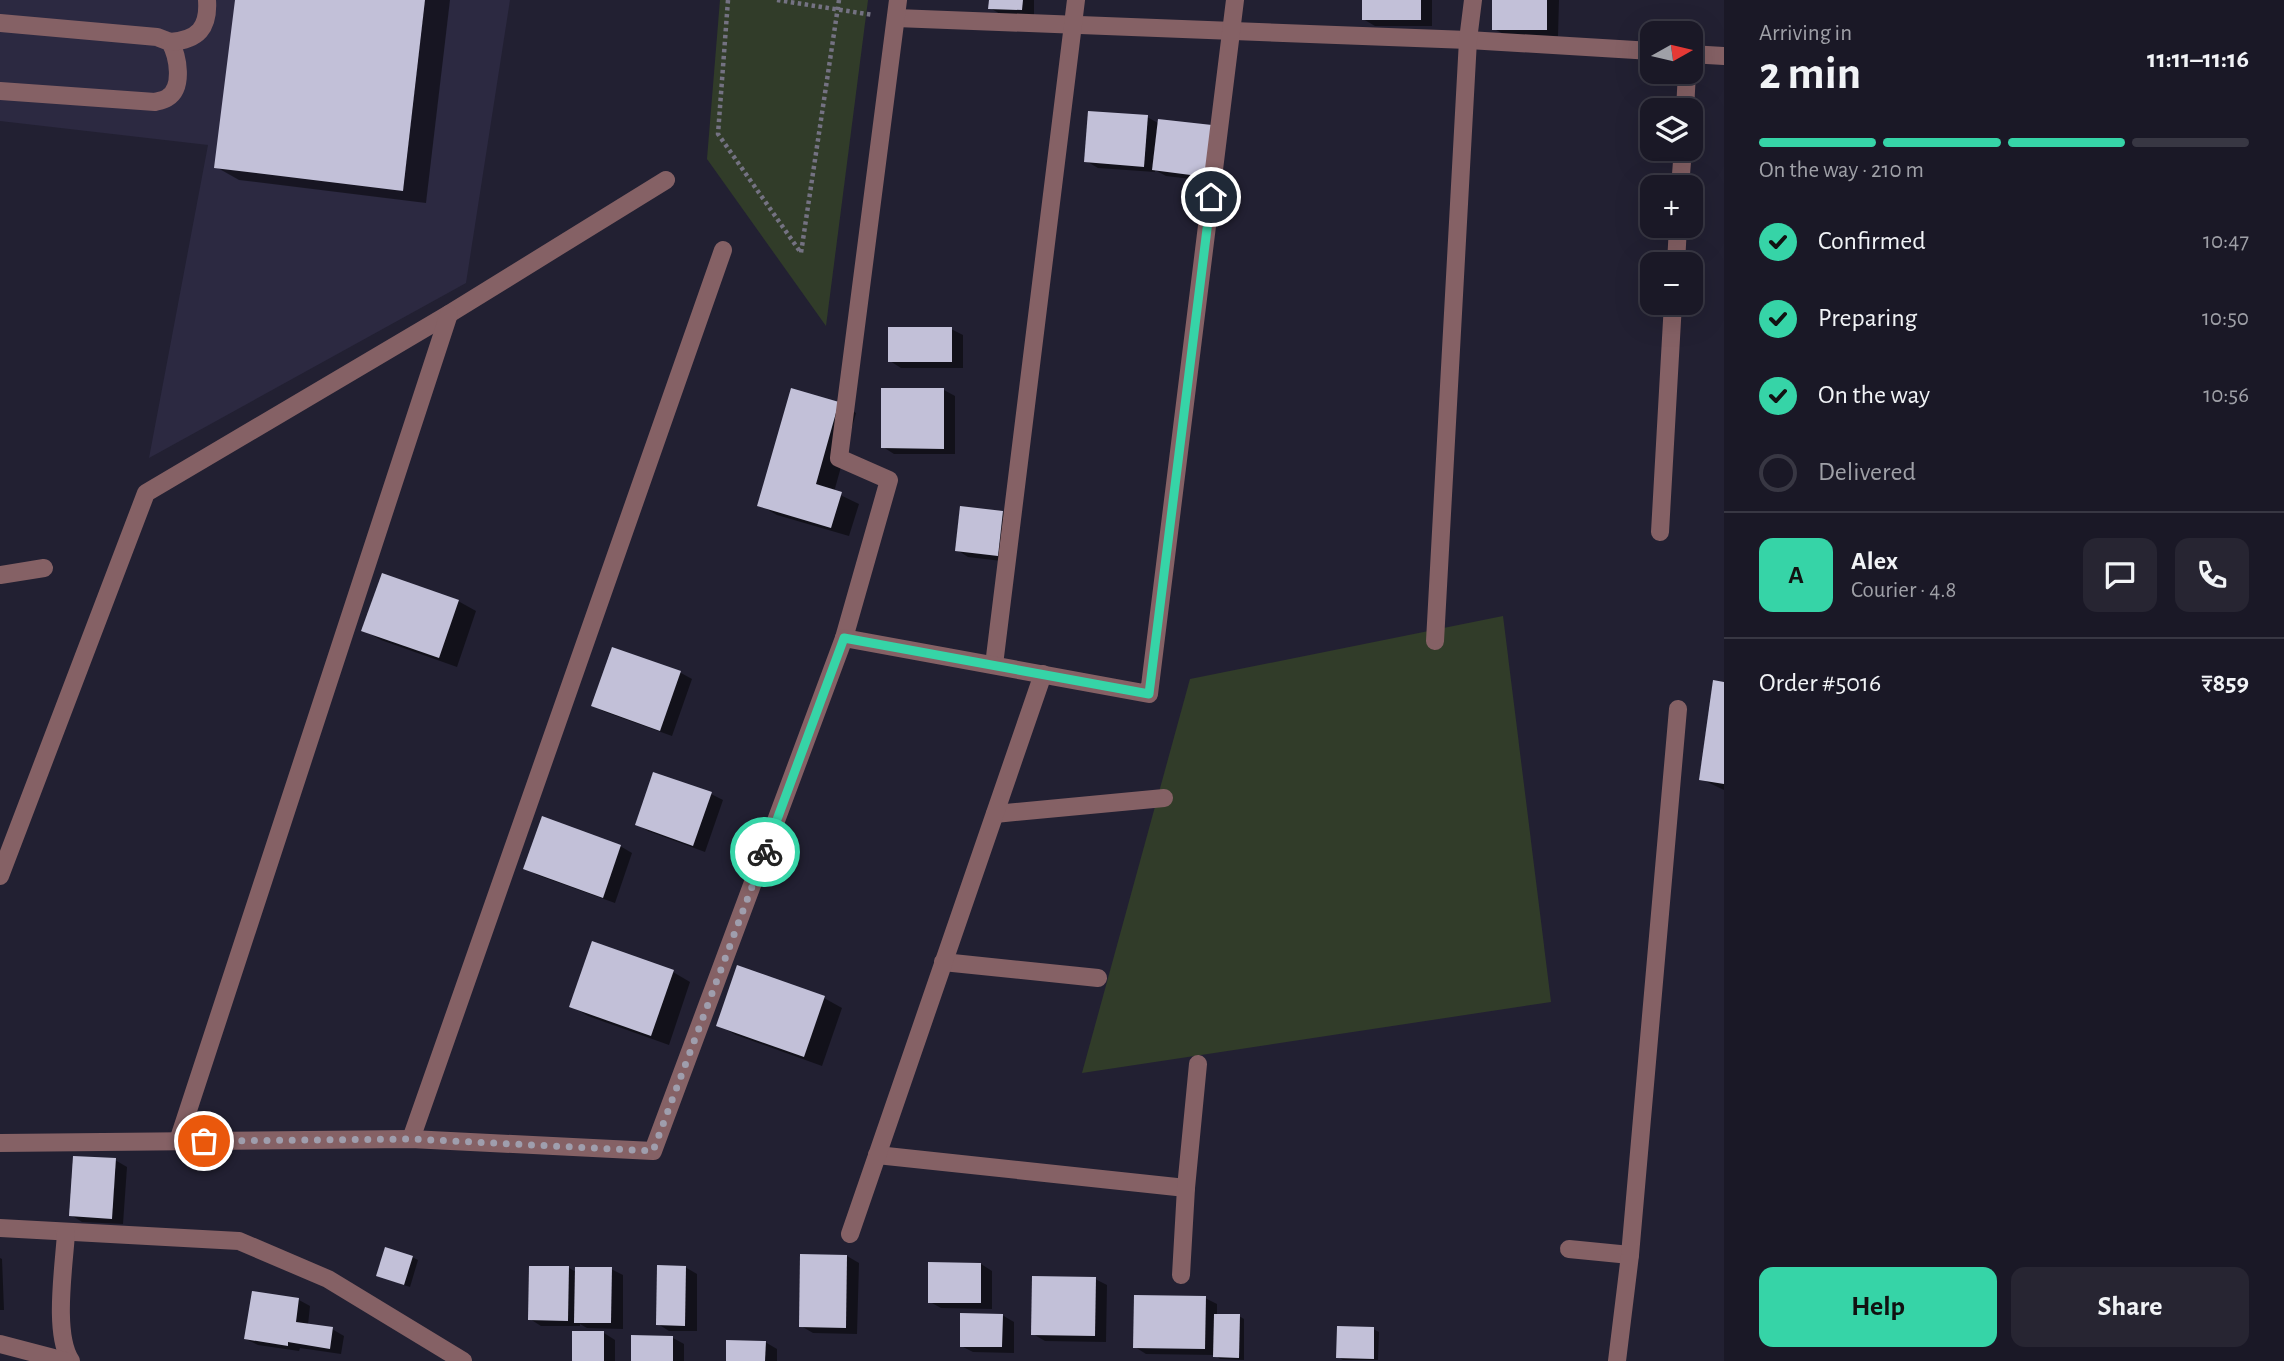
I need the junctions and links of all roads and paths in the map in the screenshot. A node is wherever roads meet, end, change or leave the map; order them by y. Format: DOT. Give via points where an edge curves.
graph roads {
  1 [pos="207,0"];
  2 [pos="728,0"];
  3 [pos="777,0"];
  4 [pos="839,0"];
  5 [pos="1076,0"];
  6 [pos="1235,0"];
  7 [pos="1473,0"];
  8 [pos="837,9"];
  9 [pos="897,9"];
  10 [pos="0,23"];
  11 [pos="1073,24"];
  12 [pos="1232,31"];
  13 [pos="1468,40"];
  14 [pos="170,42"];
  15 [pos="1640,50"];
  16 [pos="1703,54"];
  17 [pos="1724,55"];
  18 [pos="0,91"];
  19 [pos="666,180"];
  20 [pos="723,250"];
  21 [pos="449,314"];
  22 [pos="1672,315"];
  23 [pos="1660,532"];
  24 [pos="44,568"];
  25 [pos="0,575"];
  26 [pos="844,638"];
  27 [pos="1435,641"];
  28 [pos="994,665"];
  29 [pos="1043,674"];
  30 [pos="1678,709"];
  31 [pos="1164,798"];
  32 [pos="995,814"];
  33 [pos="0,876"];
  34 [pos="943,962"];
  35 [pos="1098,978"];
  36 [pos="1198,1064"];
  37 [pos="411,1139"];
  38 [pos="177,1141"];
  39 [pos="0,1143"];
  40 [pos="877,1155"];
  41 [pos="1186,1188"];
  42 [pos="0,1228"];
  43 [pos="66,1233"];
  44 [pos="850,1234"];
  45 [pos="1569,1249"];
  46 [pos="1630,1255"];
  47 [pos="1181,1275"];
  48 [pos="0,1344"];
  49 [pos="65,1361"];
  50 [pos="71,1361"];
  51 [pos="463,1361"];
  52 [pos="1618,1361"];
  1 -- 14 [label="street" via="206,24 187,41"];
  2 -- 8 [label="path" via="718,134 801,253"];
  3 -- 8 [label="path"];
  4 -- 8 [label="path"];
  5 -- 11 [label="street"];
  6 -- 12 [label="street"];
  7 -- 13 [label="street"];
  8 -- 9 [label="path"];
  9 -- 11 [label="street"];
  9 -- 26 [label="street" via="839,458 889,480"];
  10 -- 14 [label="street" via="157,37"];
  11 -- 12 [label="street"];
  11 -- 28 [label="street"];
  12 -- 13 [label="street"];
  12 -- 29 [label="street" via="1149,694"];
  13 -- 15 [label="street"];
  13 -- 27 [label="street"];
  14 -- 18 [label="street" via="178,64 175,91 155,102"];
  16 -- 17 [label="street"];
  19 -- 21 [label="street"];
  20 -- 37 [label="street"];
  21 -- 33 [label="street" via="146,493"];
  21 -- 38 [label="street"];
  22 -- 23 [label="street"];
  24 -- 25 [label="street"];
  26 -- 28 [label="street"];
  26 -- 37 [label="street" via="653,1151"];
  28 -- 29 [label="street"];
  29 -- 32 [label="street"];
  30 -- 46 [label="street"];
  31 -- 32 [label="street"];
  32 -- 34 [label="street"];
  34 -- 35 [label="street"];
  34 -- 40 [label="street"];
  36 -- 41 [label="street"];
  37 -- 38 [label="street"];
  38 -- 39 [label="street"];
  40 -- 41 [label="street"];
  40 -- 44 [label="street"];
  41 -- 47 [label="street"];
  42 -- 43 [label="street"];
  43 -- 50 [label="street" via="61,1334"];
  43 -- 51 [label="street" via="239,1241 328,1279"];
  45 -- 46 [label="street"];
  46 -- 52 [label="street"];
  48 -- 49 [label="street"];
}
